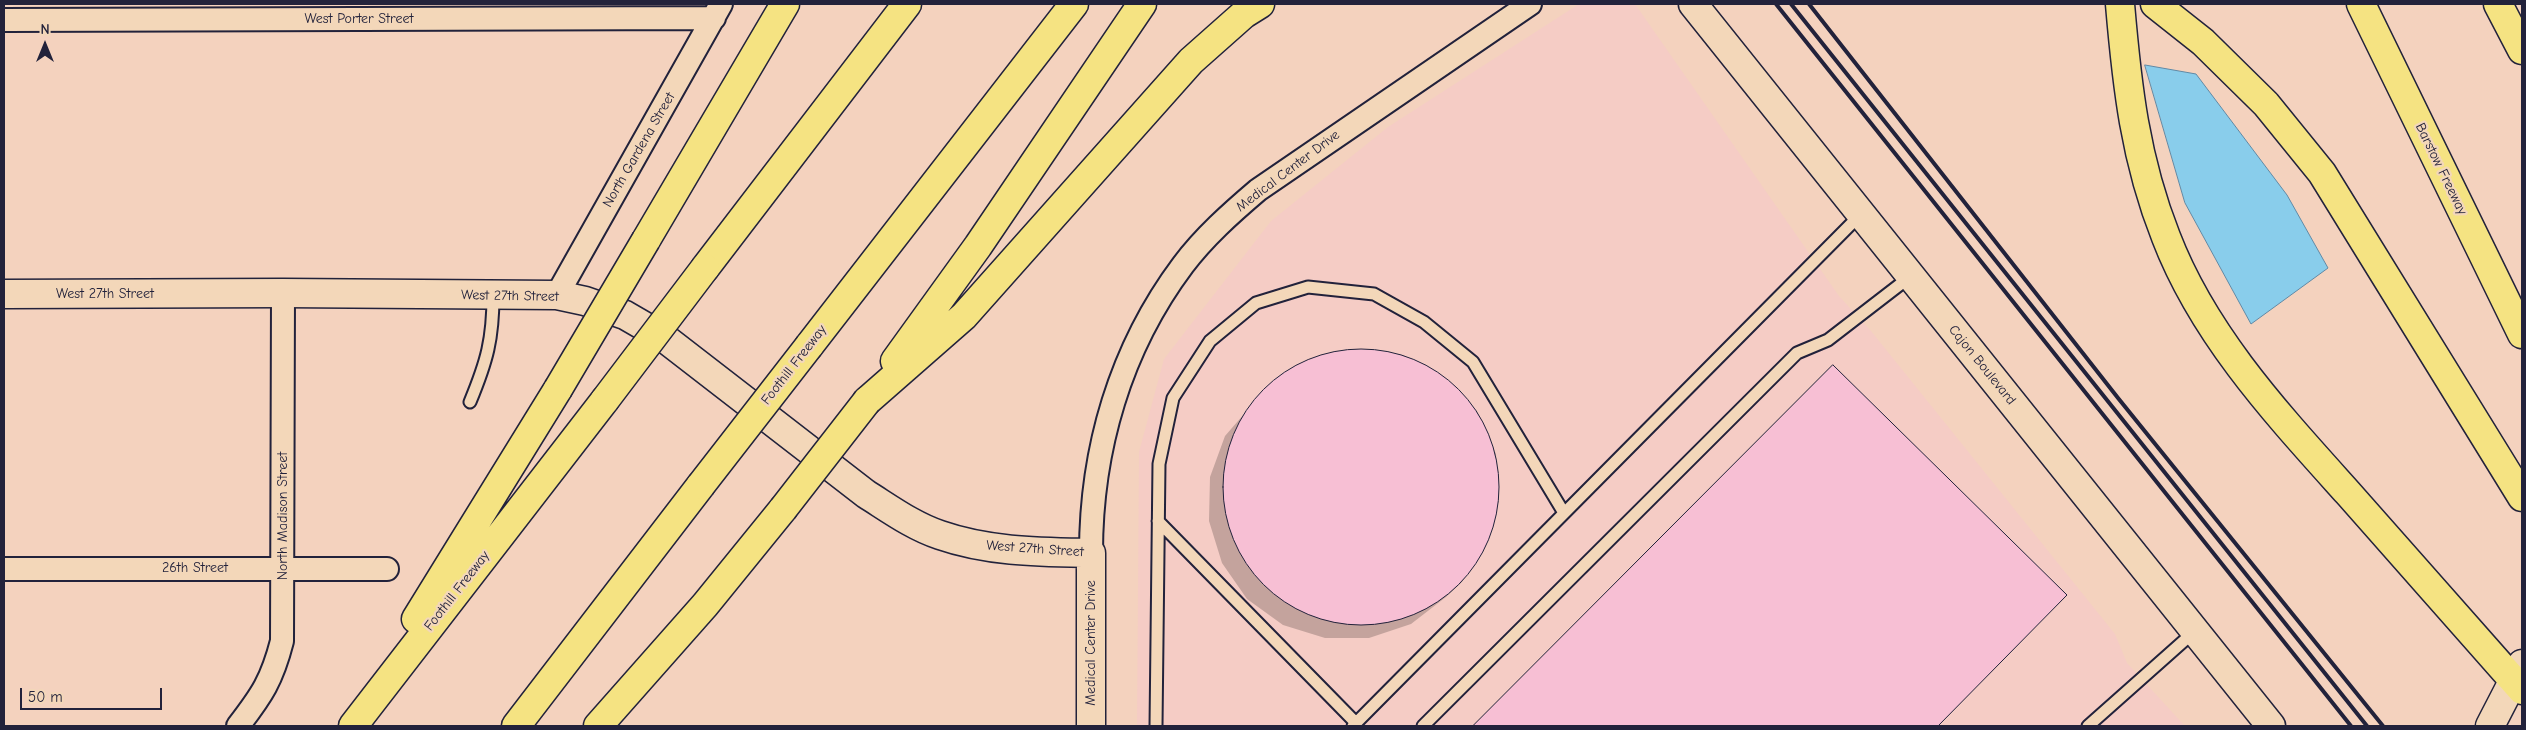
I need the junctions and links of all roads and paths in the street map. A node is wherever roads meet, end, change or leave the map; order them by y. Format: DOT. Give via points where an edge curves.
graph roads {
  1 [pos="785,4"];
  2 [pos="907,4"];
  3 [pos="1074,4"];
  4 [pos="1142,4"];
  5 [pos="1260,4"];
  6 [pos="1530,4"];
  7 [pos="1693,4"];
  8 [pos="2120,4"];
  9 [pos="2155,4"];
  10 [pos="2361,4"];
  11 [pos="2498,4"];
  12 [pos="717,11"];
  13 [pos="4,20"];
  14 [pos="2522,50"];
  15 [pos="1861,214"];
  16 [pos="1911,276"];
  17 [pos="283,293"];
  18 [pos="4,294"];
  19 [pos="493,295"];
  20 [pos="557,295"];
  21 [pos="2522,334"];
  22 [pos="867,401"];
  23 [pos="470,402"];
  24 [pos="2522,496"];
  25 [pos="1564,513"];
  26 [pos="1158,521"];
  27 [pos="1091,553"];
  28 [pos="283,568"];
  29 [pos="4,569"];
  30 [pos="387,569"];
  31 [pos="2195,631"];
  32 [pos="2519,678"];
  33 [pos="1354,725"];
  34 [pos="238,726"];
  35 [pos="351,726"];
  36 [pos="516,726"];
  37 [pos="598,726"];
  38 [pos="1091,726"];
  39 [pos="1156,726"];
  40 [pos="1423,726"];
  41 [pos="2088,726"];
  42 [pos="2272,726"];
  43 [pos="2490,726"];
  1 -- 35 [label="highway, bridge" via="558,389"];
  2 -- 35 [label="highway, Foothill Freeway, bridge"];
  3 -- 36 [label="highway, Foothill Freeway, bridge"];
  4 -- 22 [label="highway" via="978,246"];
  5 -- 22 [label="highway" via="1191,61 964,316"];
  6 -- 27 [label="street, Medical Center Drive" via="1258,190 1217,226 1183,264 1153,309 1120,379 1098,465 1091,512"];
  7 -- 15 [label="street, Cajon Boulevard"];
  8 -- 32 [label="highway" via="2132,121 2148,186 2166,238 2200,308 2240,368 2298,437"];
  9 -- 24 [label="highway" via="2202,42 2266,104 2322,173"];
  10 -- 21 [label="highway, Barstow Freeway"];
  11 -- 14 [label="highway"];
  12 -- 13 [label="street, West Porter Street"];
  12 -- 20 [label="street, North Gardena Street"];
  15 -- 16 [label="street, Cajon Boulevard"];
  15 -- 25 [label="lane"];
  16 -- 31 [label="street, Cajon Boulevard"];
  16 -- 40 [label="lane" via="1828,340 1797,353"];
  17 -- 18 [label="street, West 27th Street"];
  17 -- 19 [label="street, West 27th Street"];
  17 -- 28 [label="street, North Madison Street"];
  19 -- 20 [label="street, West 27th Street"];
  19 -- 23 [label="lane" via="493,329 486,364"];
  20 -- 27 [label="street, West 27th Street" via="625,315 663,337 866,494 902,517 938,534 976,546"];
  22 -- 37 [label="highway, bridge" via="704,605"];
  25 -- 26 [label="lane" via="1473,362 1424,322 1374,294 1308,286 1256,303 1210,341 1173,398 1159,464"];
  25 -- 33 [label="lane"];
  26 -- 33 [label="lane"];
  26 -- 39 [label="lane"];
  27 -- 38 [label="street, Medical Center Drive"];
  28 -- 29 [label="street, 26th Street"];
  28 -- 30 [label="street, 26th Street"];
  28 -- 34 [label="street, North Madison Street" via="282,642 274,672"];
  31 -- 41 [label="lane"];
  31 -- 42 [label="street, Cajon Boulevard"];
  32 -- 43 [label="street"];
}
